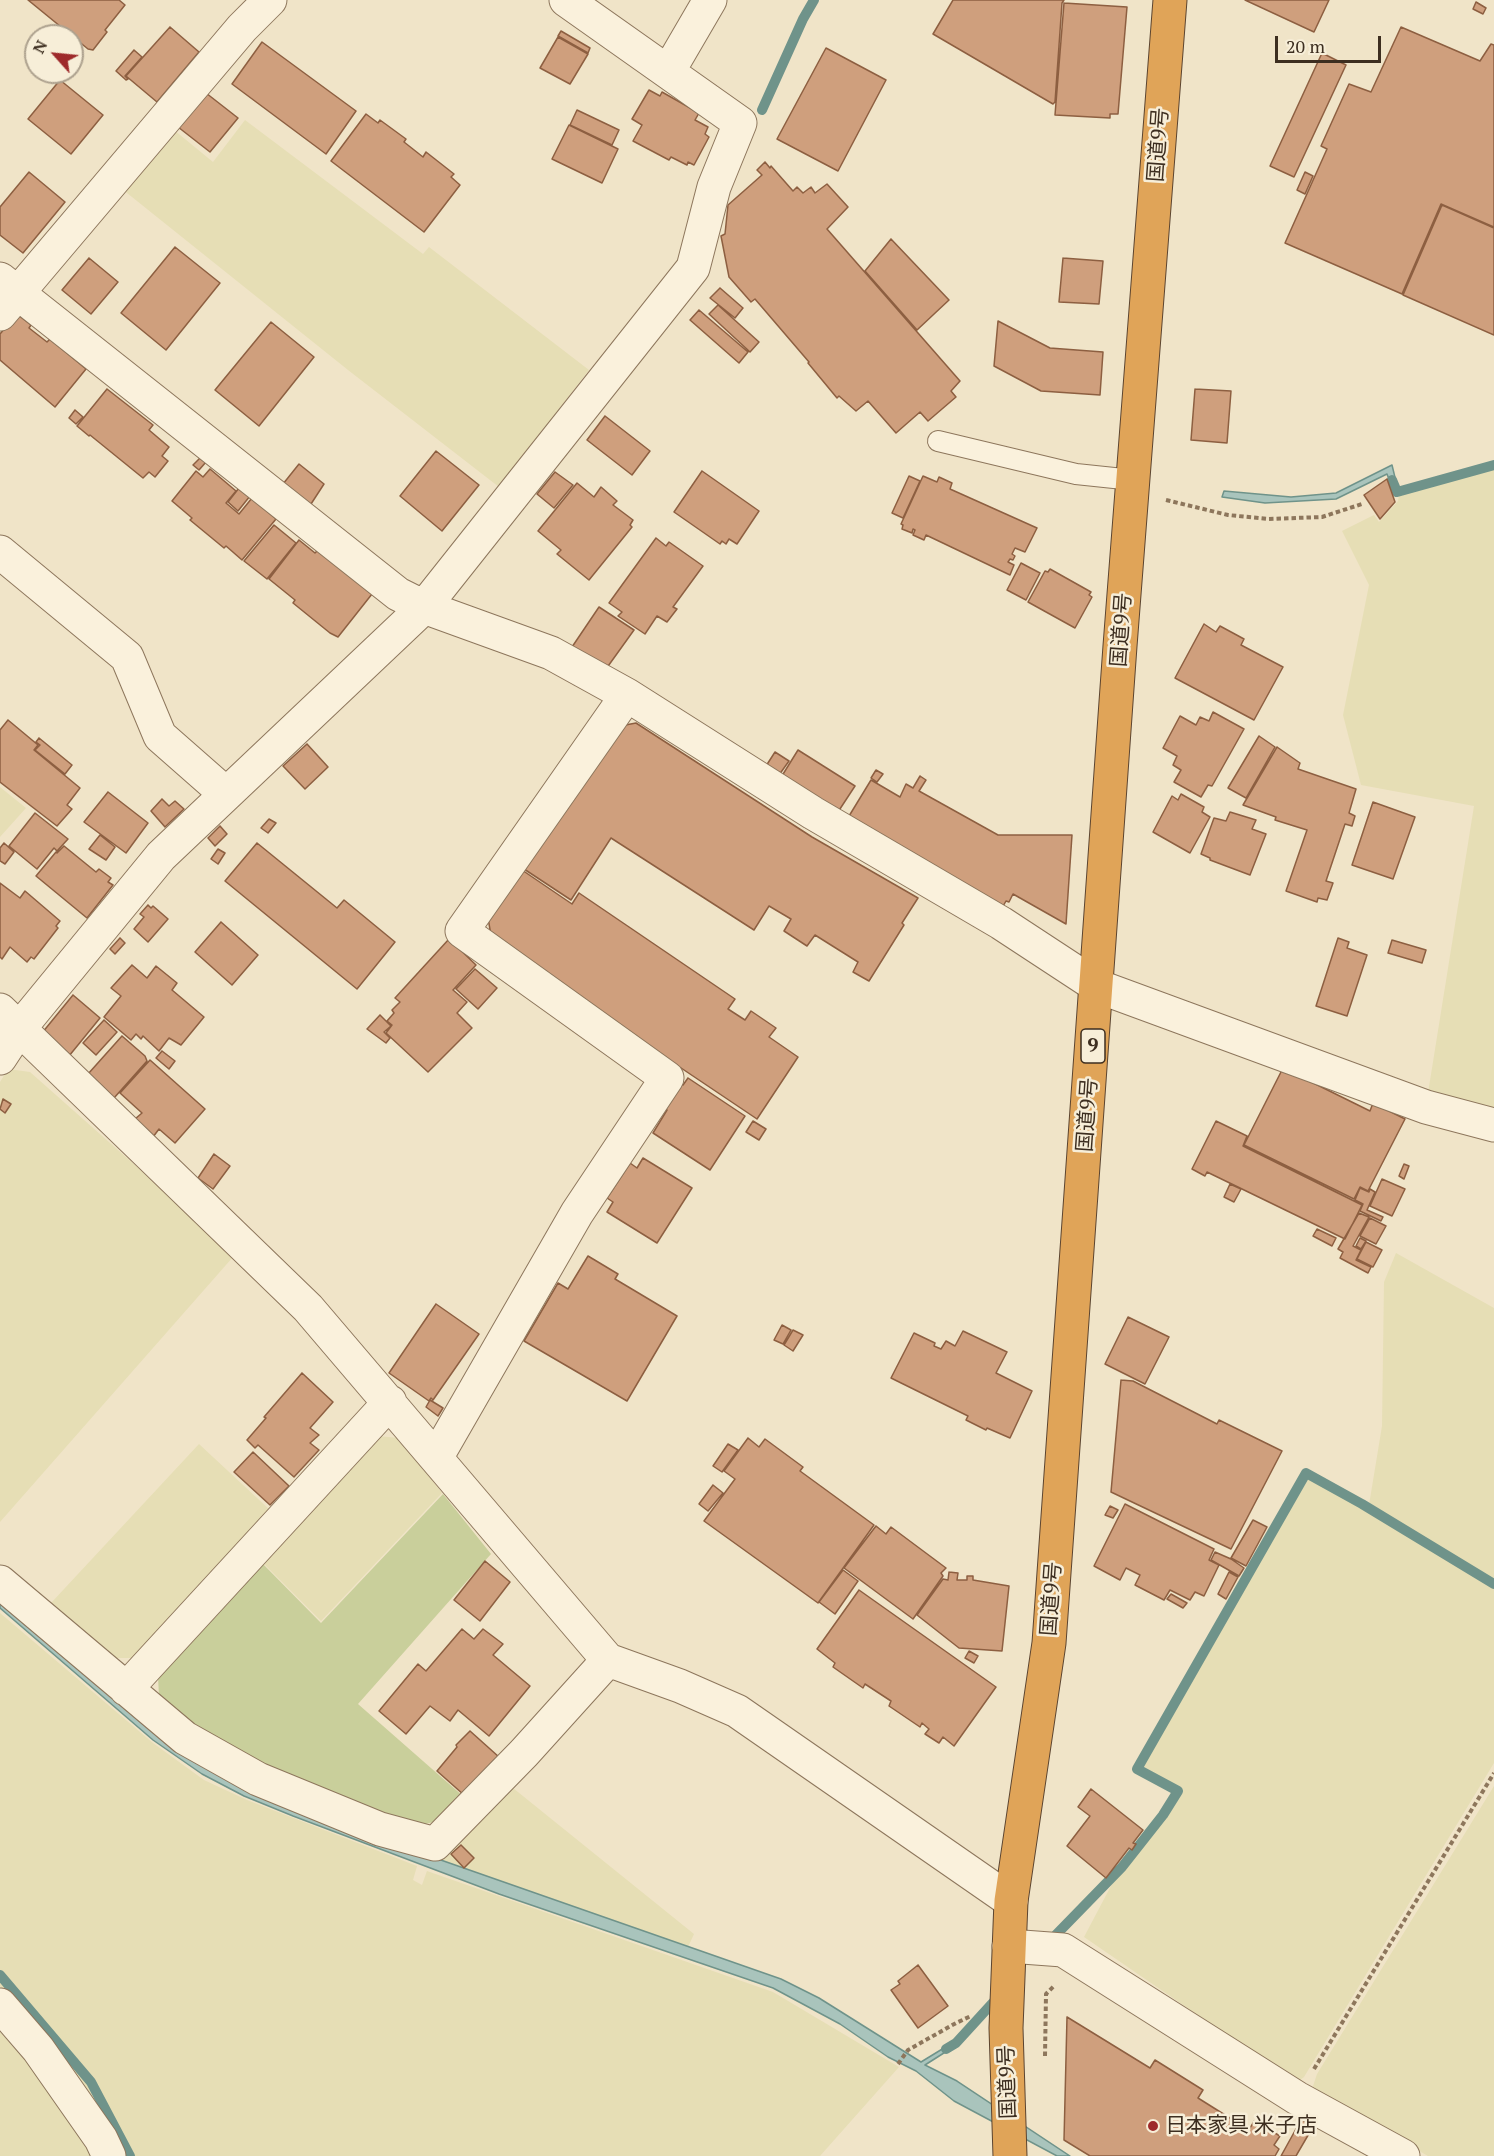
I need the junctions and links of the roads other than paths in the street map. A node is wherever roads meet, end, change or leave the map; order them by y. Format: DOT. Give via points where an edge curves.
graph roads {
  1 [pos="270,0"];
  2 [pos="566,0"];
  3 [pos="710,0"];
  4 [pos="1170,0"];
  5 [pos="668,72"];
  6 [pos="6,295"];
  7 [pos="938,441"];
  8 [pos="1133,485"];
  9 [pos="0,552"];
  10 [pos="424,607"];
  11 [pos="627,695"];
  12 [pos="226,794"];
  13 [pos="1097,986"];
  14 [pos="9,1019"];
  15 [pos="0,1058"];
  16 [pos="1494,1125"];
  17 [pos="390,1402"];
  18 [pos="436,1458"];
  19 [pos="0,1582"];
  20 [pos="608,1660"];
  21 [pos="126,1689"];
  22 [pos="1011,1901"];
  23 [pos="1009,1946"];
  24 [pos="0,2006"];
  25 [pos="109,2156"];
  26 [pos="1010,2156"];
  27 [pos="1403,2156"];
  1 -- 6 [label="street"];
  2 -- 5 [label="street"];
  3 -- 5 [label="street"];
  4 -- 8 [label="highway, 国道9号 / 9"];
  5 -- 10 [label="street" via="740,123 714,187 693,268"];
  6 -- 10 [label="street" via="398,594"];
  7 -- 8 [label="lane"];
  8 -- 13 [label="highway, 国道9号 / 9"];
  9 -- 12 [label="street" via="127,657 160,736"];
  10 -- 11 [label="street" via="550,653"];
  10 -- 12 [label="street"];
  11 -- 13 [label="street" via="813,813 1002,923"];
  11 -- 18 [label="street" via="462,931 667,1078 577,1213"];
  12 -- 14 [label="street" via="161,856"];
  13 -- 16 [label="street" via="1426,1107"];
  13 -- 22 [label="highway, 国道9号 / 9" via="1049,1643"];
  14 -- 15 [label="street"];
  14 -- 17 [label="street" via="308,1308"];
  17 -- 18 [label="street"];
  17 -- 21 [label="street"];
  18 -- 20 [label="street"];
  19 -- 21 [label="street"];
  20 -- 21 [label="street" via="435,1844 380,1829 258,1779 185,1738"];
  20 -- 22 [label="street" via="737,1711"];
  22 -- 23 [label="highway, 国道9号 / 9"];
  23 -- 26 [label="highway, 国道9号 / 9"];
  23 -- 27 [label="street" via="1063,1950 1297,2098"];
  24 -- 25 [label="street" via="38,2049"];
}
